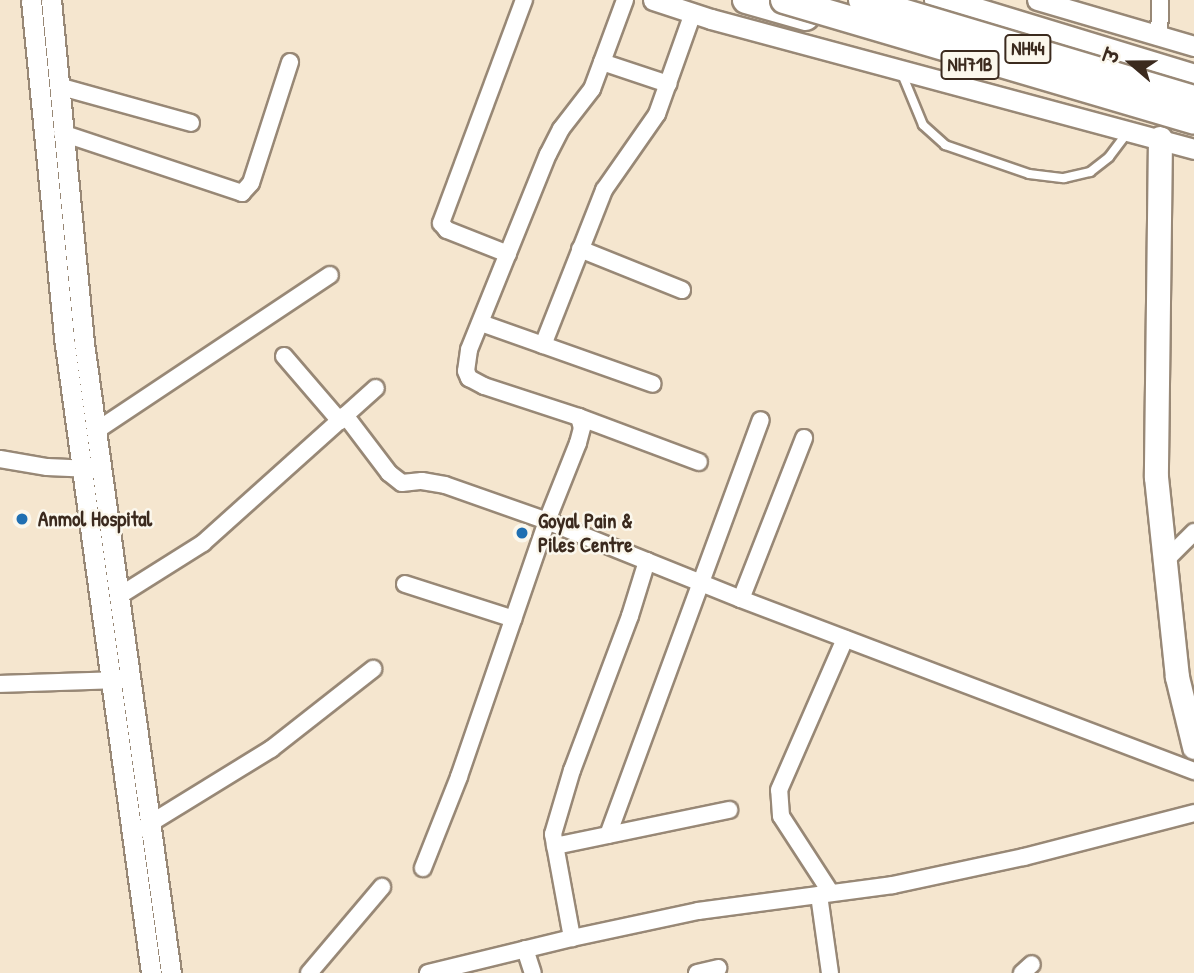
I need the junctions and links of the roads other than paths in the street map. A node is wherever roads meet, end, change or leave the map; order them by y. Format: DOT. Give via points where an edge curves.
graph roads {
  1 [pos="31,0"];
  2 [pos="51,0"];
  3 [pos="524,0"];
  4 [pos="625,0"];
  5 [pos="653,0"];
  6 [pos="746,0"];
  7 [pos="783,0"];
  8 [pos="862,0"];
  9 [pos="938,0"];
  10 [pos="1037,0"];
  11 [pos="1160,0"];
  12 [pos="693,13"];
  13 [pos="1159,37"];
  14 [pos="1194,46"];
  15 [pos="290,62"];
  16 [pos="602,62"];
  17 [pos="1160,68"];
  18 [pos="901,69"];
  19 [pos="1194,78"];
  20 [pos="667,84"];
  21 [pos="58,86"];
  22 [pos="1194,99"];
  23 [pos="1194,121"];
  24 [pos="1160,123"];
  25 [pos="191,124"];
  26 [pos="1130,130"];
  27 [pos="1194,132"];
  28 [pos="62,133"];
  29 [pos="1194,149"];
  30 [pos="580,249"];
  31 [pos="508,254"];
  32 [pos="330,275"];
  33 [pos="682,290"];
  34 [pos="481,323"];
  35 [pos="543,345"];
  36 [pos="284,356"];
  37 [pos="653,384"];
  38 [pos="376,388"];
  39 [pos="579,417"];
  40 [pos="342,418"];
  41 [pos="761,420"];
  42 [pos="96,431"];
  43 [pos="804,438"];
  44 [pos="0,459"];
  45 [pos="699,463"];
  46 [pos="92,469"];
  47 [pos="547,521"];
  48 [pos="1194,532"];
  49 [pos="647,561"];
  50 [pos="1165,561"];
  51 [pos="699,582"];
  52 [pos="405,584"];
  53 [pos="119,596"];
  54 [pos="741,599"];
  55 [pos="514,619"];
  56 [pos="845,639"];
  57 [pos="373,669"];
  58 [pos="120,680"];
  59 [pos="0,684"];
  60 [pos="1194,747"];
  61 [pos="1194,771"];
  62 [pos="729,810"];
  63 [pos="1194,813"];
  64 [pos="151,824"];
  65 [pos="132,832"];
  66 [pos="608,835"];
  67 [pos="555,846"];
  68 [pos="423,868"];
  69 [pos="383,887"];
  70 [pos="825,894"];
  71 [pos="572,938"];
  72 [pos="524,949"];
  73 [pos="718,968"];
  74 [pos="151,973"];
  75 [pos="171,973"];
  76 [pos="309,973"];
  77 [pos="428,973"];
  78 [pos="533,973"];
  79 [pos="697,973"];
  80 [pos="830,973"];
  1 -- 46 [label="street" via="65,345"];
  2 -- 21 [label="street"];
  3 -- 31 [label="street" via="441,223 447,230"];
  4 -- 16 [label="street"];
  5 -- 12 [label="street"];
  6 -- 24 [label="highway, NH71B"];
  7 -- 24 [label="highway, NH44, bridge"];
  8 -- 22 [label="highway, NH44, bridge"];
  9 -- 17 [label="highway"];
  10 -- 13 [label="street"];
  11 -- 13 [label="street"];
  12 -- 18 [label="street"];
  12 -- 20 [label="street"];
  13 -- 14 [label="street"];
  13 -- 17 [label="street"];
  15 -- 28 [label="street" via="251,183 242,193"];
  16 -- 20 [label="street"];
  16 -- 31 [label="street" via="592,89 548,154"];
  17 -- 19 [label="highway"];
  17 -- 24 [label="street"];
  18 -- 26 [label="street"];
  18 -- 26 [label="lane" via="923,125 945,145 1029,174 1063,178 1090,172 1110,157"];
  20 -- 30 [label="street" via="646,132 604,190"];
  21 -- 25 [label="street"];
  21 -- 28 [label="street"];
  23 -- 24 [label="highway, NH44, bridge"];
  24 -- 26 [label="street"];
  24 -- 27 [label="highway, NH71B"];
  24 -- 29 [label="street"];
  24 -- 50 [label="main road" via="1156,477"];
  28 -- 42 [label="street"];
  30 -- 33 [label="street"];
  30 -- 35 [label="street"];
  31 -- 34 [label="street"];
  32 -- 42 [label="street"];
  34 -- 35 [label="street"];
  34 -- 39 [label="street" via="469,350 469,378"];
  35 -- 37 [label="street"];
  36 -- 40 [label="street"];
  38 -- 40 [label="street"];
  39 -- 45 [label="street"];
  39 -- 47 [label="street" via="578,443"];
  40 -- 47 [label="street" via="402,483 445,485"];
  40 -- 53 [label="street" via="203,544"];
  41 -- 51 [label="street"];
  42 -- 46 [label="street"];
  43 -- 54 [label="street"];
  44 -- 46 [label="street"];
  46 -- 53 [label="street"];
  46 -- 58 [label="street"];
  47 -- 49 [label="street"];
  47 -- 55 [label="street"];
  48 -- 50 [label="street"];
  49 -- 51 [label="street"];
  49 -- 67 [label="street" via="572,770 553,835"];
  50 -- 60 [label="main road" via="1177,677"];
  51 -- 54 [label="street"];
  51 -- 66 [label="street"];
  52 -- 55 [label="street"];
  53 -- 58 [label="street"];
  54 -- 56 [label="street"];
  55 -- 68 [label="street"];
  56 -- 61 [label="street"];
  56 -- 70 [label="street" via="779,790 781,816"];
  57 -- 64 [label="street" via="271,749"];
  58 -- 59 [label="street"];
  58 -- 64 [label="street"];
  58 -- 65 [label="street"];
  62 -- 66 [label="street"];
  63 -- 70 [label="street" via="1024,857"];
  64 -- 65 [label="street"];
  64 -- 75 [label="street"];
  65 -- 74 [label="street"];
  66 -- 67 [label="street"];
  67 -- 71 [label="street"];
  69 -- 76 [label="street"];
  70 -- 71 [label="street" via="698,911"];
  70 -- 80 [label="street"];
  71 -- 72 [label="street"];
  72 -- 77 [label="street"];
  72 -- 78 [label="street"];
  73 -- 79 [label="street"];
}
